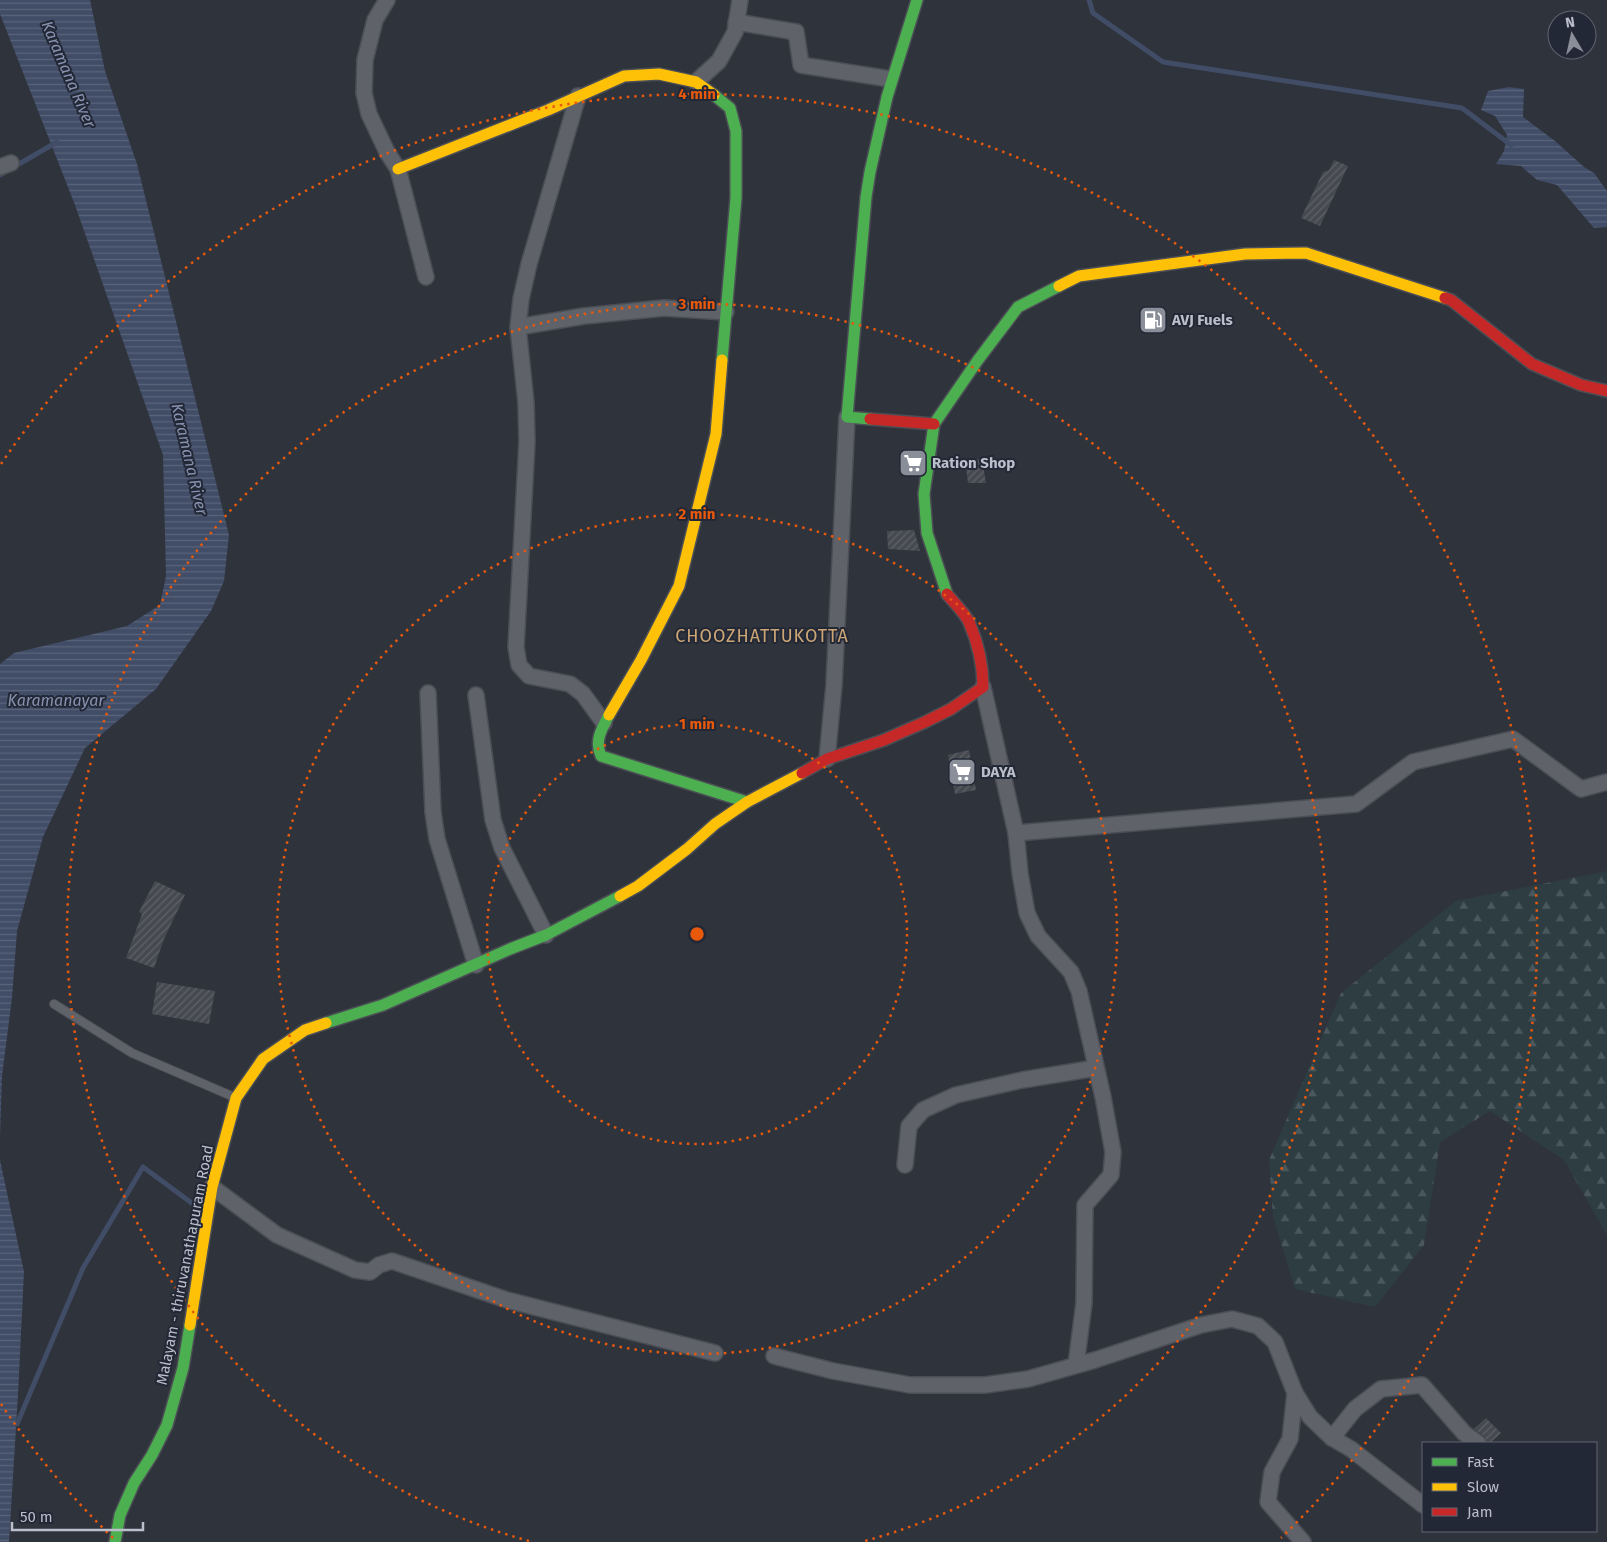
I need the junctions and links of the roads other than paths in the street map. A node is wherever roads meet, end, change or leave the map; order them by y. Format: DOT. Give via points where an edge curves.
graph roads {
  1 [pos="387,0"];
  2 [pos="740,0"];
  3 [pos="917,0"];
  4 [pos="736,22"];
  5 [pos="890,79"];
  6 [pos="696,82"];
  7 [pos="578,96"];
  8 [pos="398,169"];
  9 [pos="426,277"];
  10 [pos="726,312"];
  11 [pos="518,327"];
  12 [pos="1607,391"];
  13 [pos="847,417"];
  14 [pos="934,424"];
  15 [pos="983,687"];
  16 [pos="428,693"];
  17 [pos="476,695"];
  18 [pos="604,724"];
  19 [pos="827,759"];
  20 [pos="1607,782"];
  21 [pos="747,802"];
  22 [pos="1016,833"];
  23 [pos="546,935"];
  24 [pos="476,964"];
  25 [pos="54,1004"];
  26 [pos="1096,1068"];
  27 [pos="236,1098"];
  28 [pos="905,1165"];
  29 [pos="212,1187"];
  30 [pos="716,1353"];
  31 [pos="774,1356"];
  32 [pos="1076,1365"];
  33 [pos="1295,1393"];
  34 [pos="1332,1438"];
  35 [pos="1477,1442"];
  36 [pos="1422,1504"];
  37 [pos="115,1542"];
  38 [pos="1303,1542"];
  1 -- 8 [label="street" via="375,20 365,60 364,94 369,114"];
  2 -- 4 [label="street"];
  3 -- 5 [label="main road"];
  4 -- 5 [label="street" via="796,32 801,64"];
  4 -- 6 [label="street" via="735,32 719,61"];
  5 -- 13 [label="main road" via="866,197"];
  6 -- 7 [label="main road" via="659,74 624,76"];
  6 -- 10 [label="main road" via="730,108 736,131 736,198"];
  7 -- 8 [label="main road"];
  7 -- 11 [label="street" via="529,264"];
  8 -- 9 [label="street"];
  10 -- 11 [label="street" via="664,308"];
  10 -- 18 [label="main road" via="716,434 679,586"];
  11 -- 18 [label="street" via="527,442 517,618 519,665 529,676 570,684 584,694"];
  12 -- 14 [label="main road" via="1581,385 1532,364 1451,300 1306,253 1245,254 1079,276 1018,307"];
  13 -- 14 [label="main road"];
  13 -- 19 [label="street" via="834,684"];
  14 -- 15 [label="main road" via="924,494 926,532 945,591 968,621 979,650"];
  15 -- 19 [label="main road, Malayam - thiruvanathapuram Road" via="925,722"];
  15 -- 22 [label="street"];
  16 -- 24 [label="street" via="437,839"];
  17 -- 23 [label="street" via="493,820 502,848"];
  18 -- 21 [label="main road" via="598,741 601,756"];
  19 -- 21 [label="main road, Malayam - thiruvanathapuram Road"];
  20 -- 22 [label="street" via="1581,789 1513,739 1413,762 1356,804"];
  21 -- 23 [label="main road, Malayam - thiruvanathapuram Road" via="714,824 638,886"];
  22 -- 26 [label="street" via="1027,913 1038,936 1071,972 1079,990"];
  23 -- 24 [label="main road, Malayam - thiruvanathapuram Road"];
  24 -- 27 [label="main road, Malayam - thiruvanathapuram Road" via="383,1005 305,1030 263,1059"];
  25 -- 27 [label="lane" via="132,1053"];
  26 -- 28 [label="street" via="956,1095 923,1110 909,1126"];
  26 -- 32 [label="street" via="1113,1152 1110,1175 1085,1205 1084,1303"];
  27 -- 29 [label="main road, Malayam - thiruvanathapuram Road"];
  29 -- 30 [label="street" via="277,1235 354,1270 370,1272 379,1264 392,1261 507,1300"];
  29 -- 37 [label="main road, Malayam - thiruvanathapuram Road" via="183,1368 170,1416 120,1515"];
  31 -- 32 [label="street" via="910,1385 985,1386 1028,1379"];
  32 -- 33 [label="street" via="1201,1325 1232,1319 1258,1326 1275,1342"];
  33 -- 34 [label="street" via="1310,1417"];
  33 -- 38 [label="street" via="1290,1439 1272,1472 1268,1502"];
  34 -- 35 [label="street" via="1355,1409 1382,1389 1422,1385 1464,1433"];
  34 -- 36 [label="street" via="1351,1448"];
}
